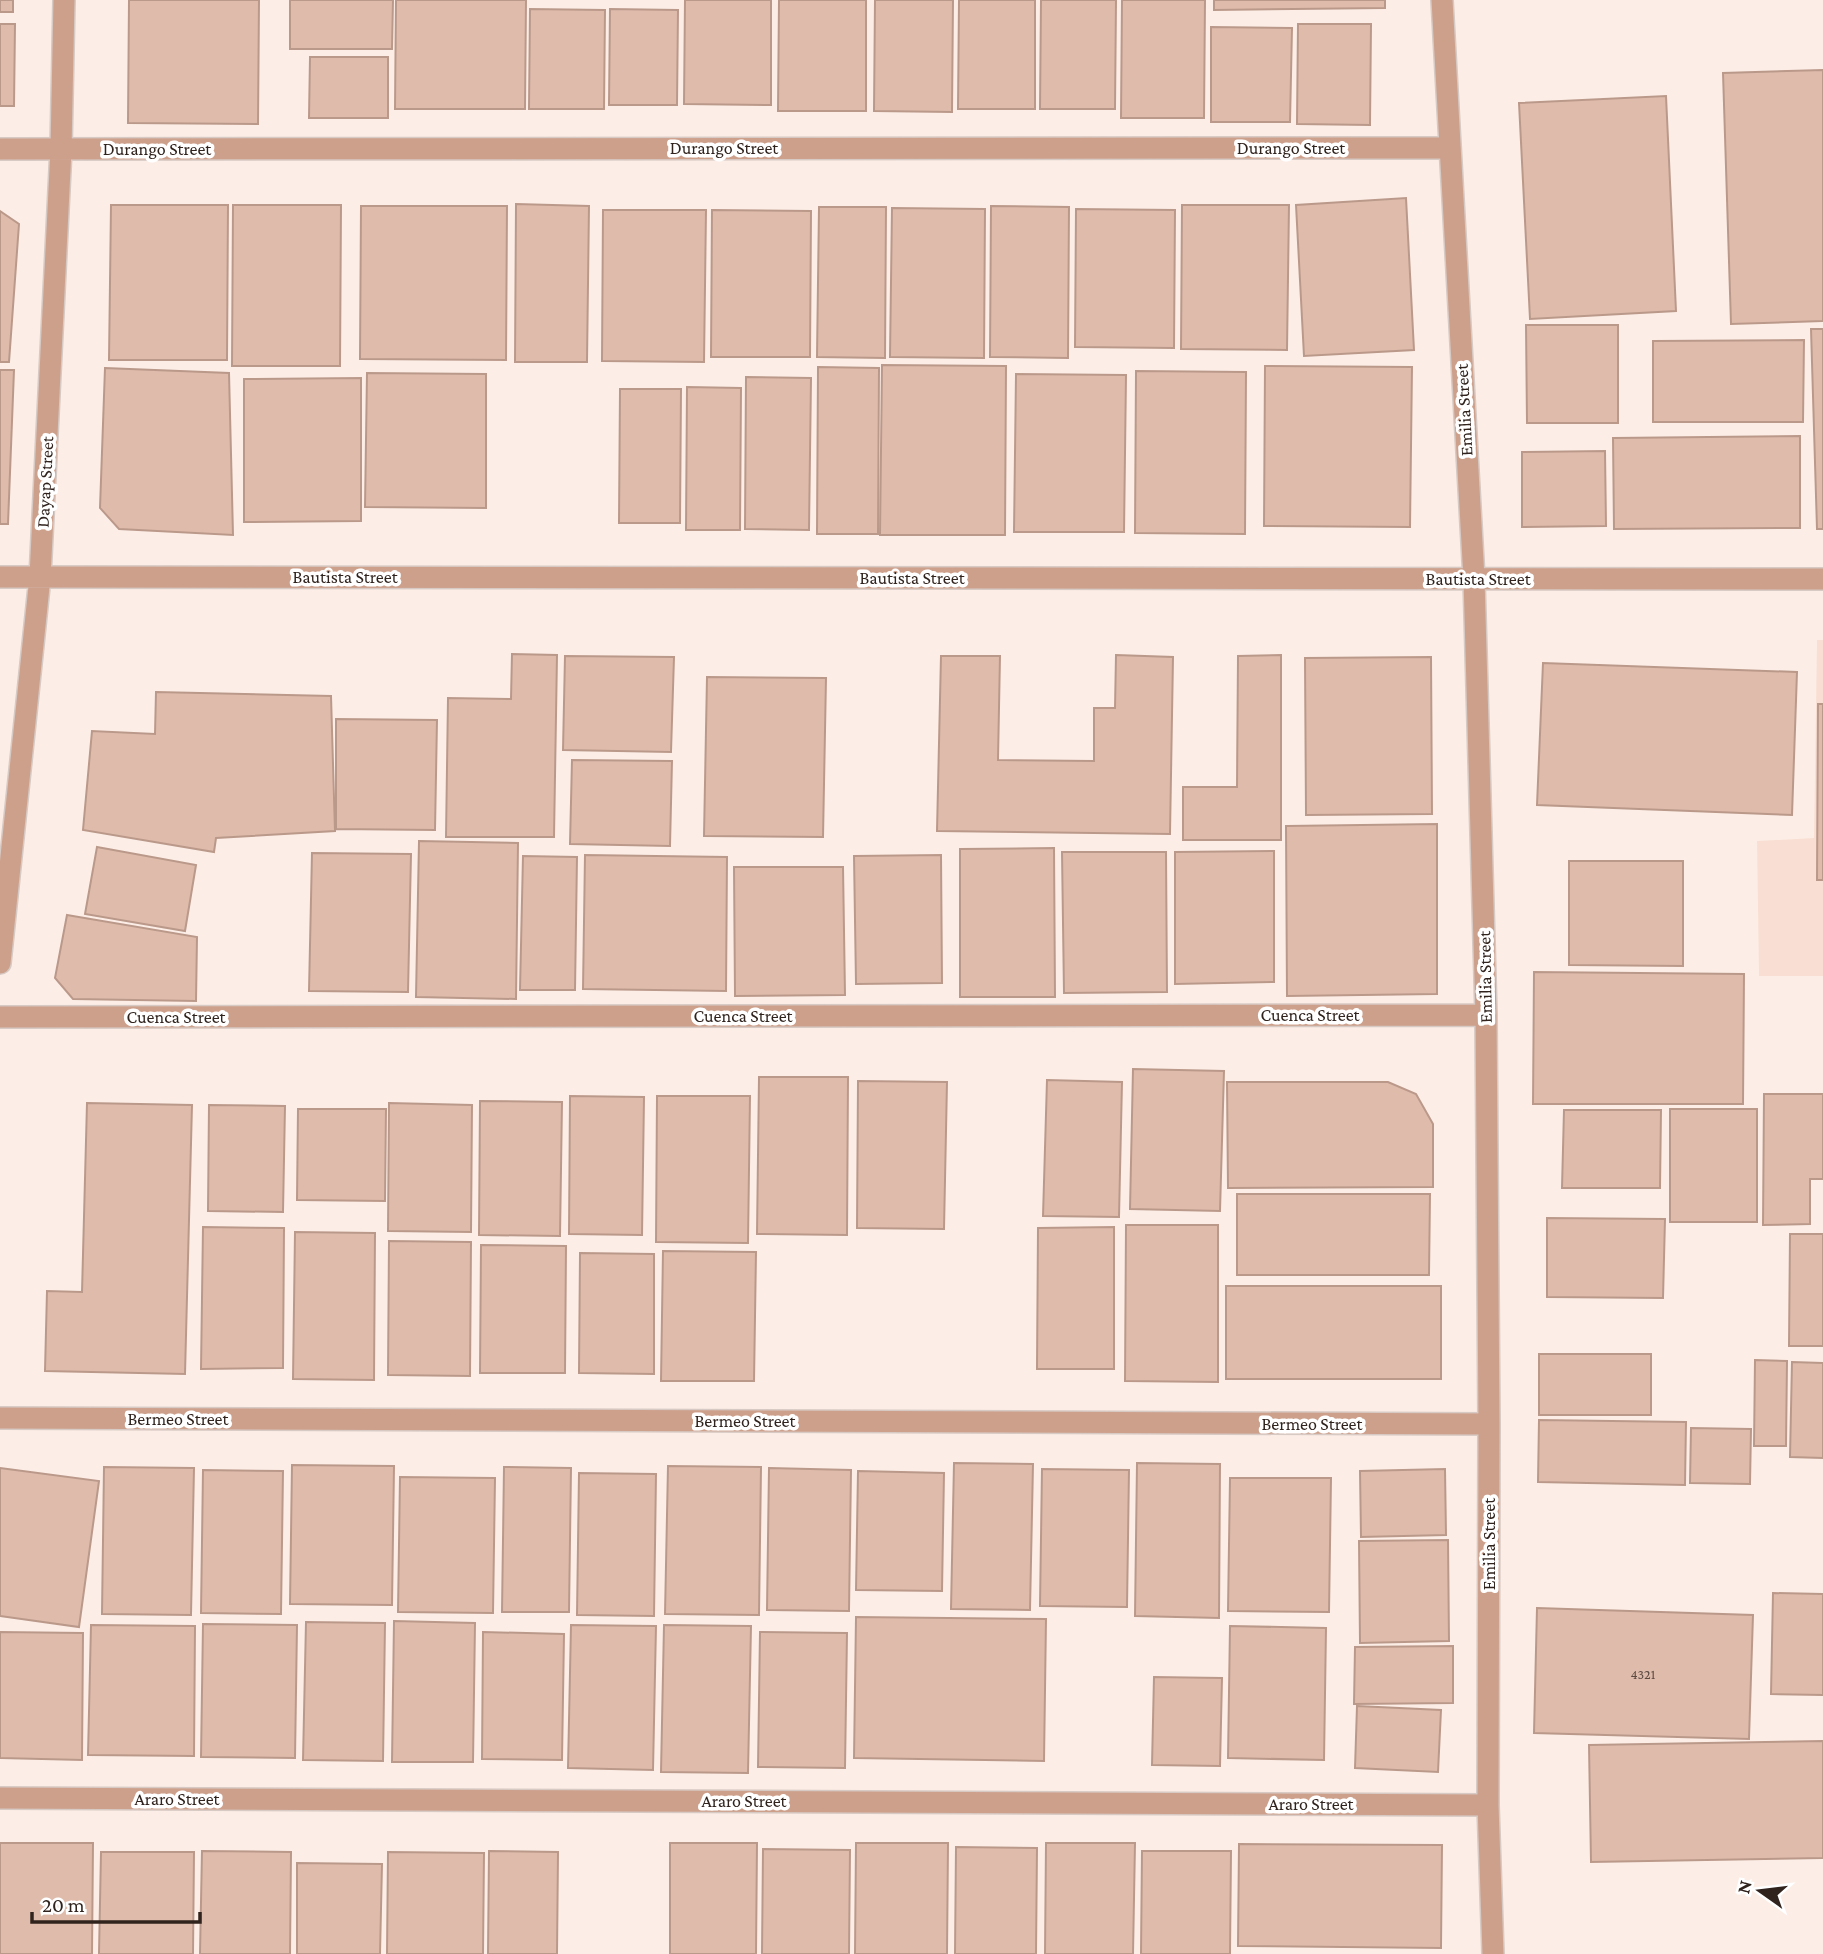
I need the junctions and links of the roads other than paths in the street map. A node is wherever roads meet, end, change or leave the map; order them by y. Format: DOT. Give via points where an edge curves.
graph roads {
  1 [pos="64,0"];
  2 [pos="1442,0"];
  3 [pos="1449,148"];
  4 [pos="0,149"];
  5 [pos="61,149"];
  6 [pos="0,577"];
  7 [pos="40,577"];
  8 [pos="1475,579"];
  9 [pos="1823,579"];
  10 [pos="0,963"];
  11 [pos="1486,1015"];
  12 [pos="0,1017"];
  13 [pos="0,1418"];
  14 [pos="1489,1424"];
  15 [pos="0,1798"];
  16 [pos="1488,1805"];
  17 [pos="1493,1954"];
  1 -- 5 [label="street, Dayap Street"];
  2 -- 3 [label="street, Emilia Street"];
  3 -- 5 [label="street, Durango Street"];
  3 -- 8 [label="street, Emilia Street"];
  4 -- 5 [label="street, Durango Street"];
  5 -- 7 [label="street, Dayap Street"];
  6 -- 7 [label="street, Bautista Street"];
  7 -- 8 [label="street, Bautista Street"];
  7 -- 10 [label="street, Dayap Street"];
  8 -- 9 [label="street, Bautista Street"];
  8 -- 11 [label="street, Emilia Street"];
  11 -- 12 [label="street, Cuenca Street"];
  11 -- 14 [label="street, Emilia Street"];
  13 -- 14 [label="street, Bermeo Street"];
  14 -- 16 [label="street, Emilia Street"];
  15 -- 16 [label="street, Araro Street"];
  16 -- 17 [label="street, Emilia Street"];
}
